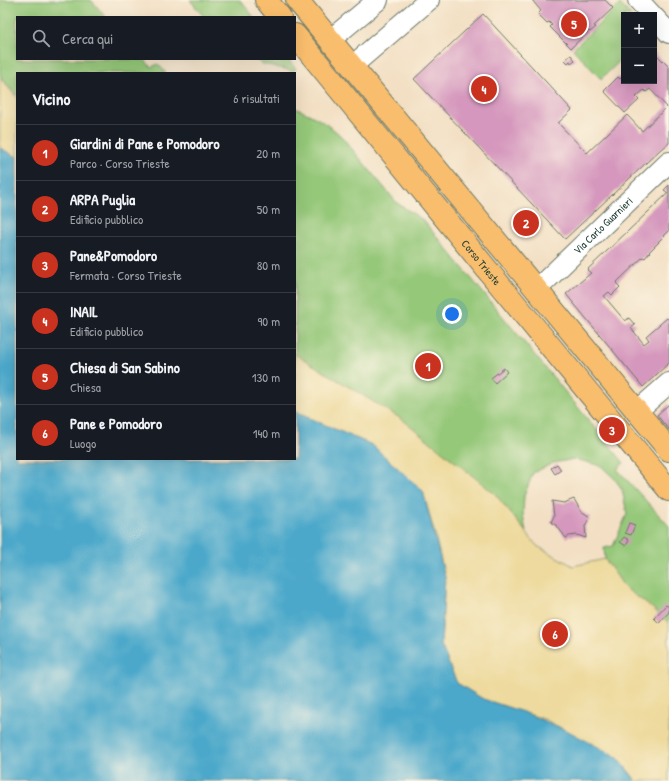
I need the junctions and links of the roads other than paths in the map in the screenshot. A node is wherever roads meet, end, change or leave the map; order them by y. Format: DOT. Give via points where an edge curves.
graph roads {
  1 [pos="266,0"];
  2 [pos="297,0"];
  3 [pos="378,0"];
  4 [pos="429,0"];
  5 [pos="638,0"];
  6 [pos="649,12"];
  7 [pos="279,16"];
  8 [pos="657,20"];
  9 [pos="353,21"];
  10 [pos="669,32"];
  11 [pos="296,36"];
  12 [pos="330,40"];
  13 [pos="374,47"];
  14 [pos="352,66"];
  15 [pos="669,162"];
  16 [pos="536,290"];
  17 [pos="669,383"];
  18 [pos="636,412"];
  19 [pos="669,450"];
  20 [pos="669,490"];
  1 -- 7 [label="main road"];
  2 -- 12 [label="main road"];
  3 -- 9 [label="street"];
  4 -- 13 [label="street"];
  5 -- 6 [label="street"];
  8 -- 10 [label="street"];
  9 -- 12 [label="street"];
  9 -- 13 [label="street"];
  11 -- 20 [label="main road, Corso Trieste"];
  12 -- 14 [label="main road"];
  13 -- 14 [label="street"];
  14 -- 16 [label="main road"];
  15 -- 16 [label="street, Via Carlo Guarnieri"];
  16 -- 18 [label="main road"];
  17 -- 18 [label="street"];
  18 -- 19 [label="main road"];
}
